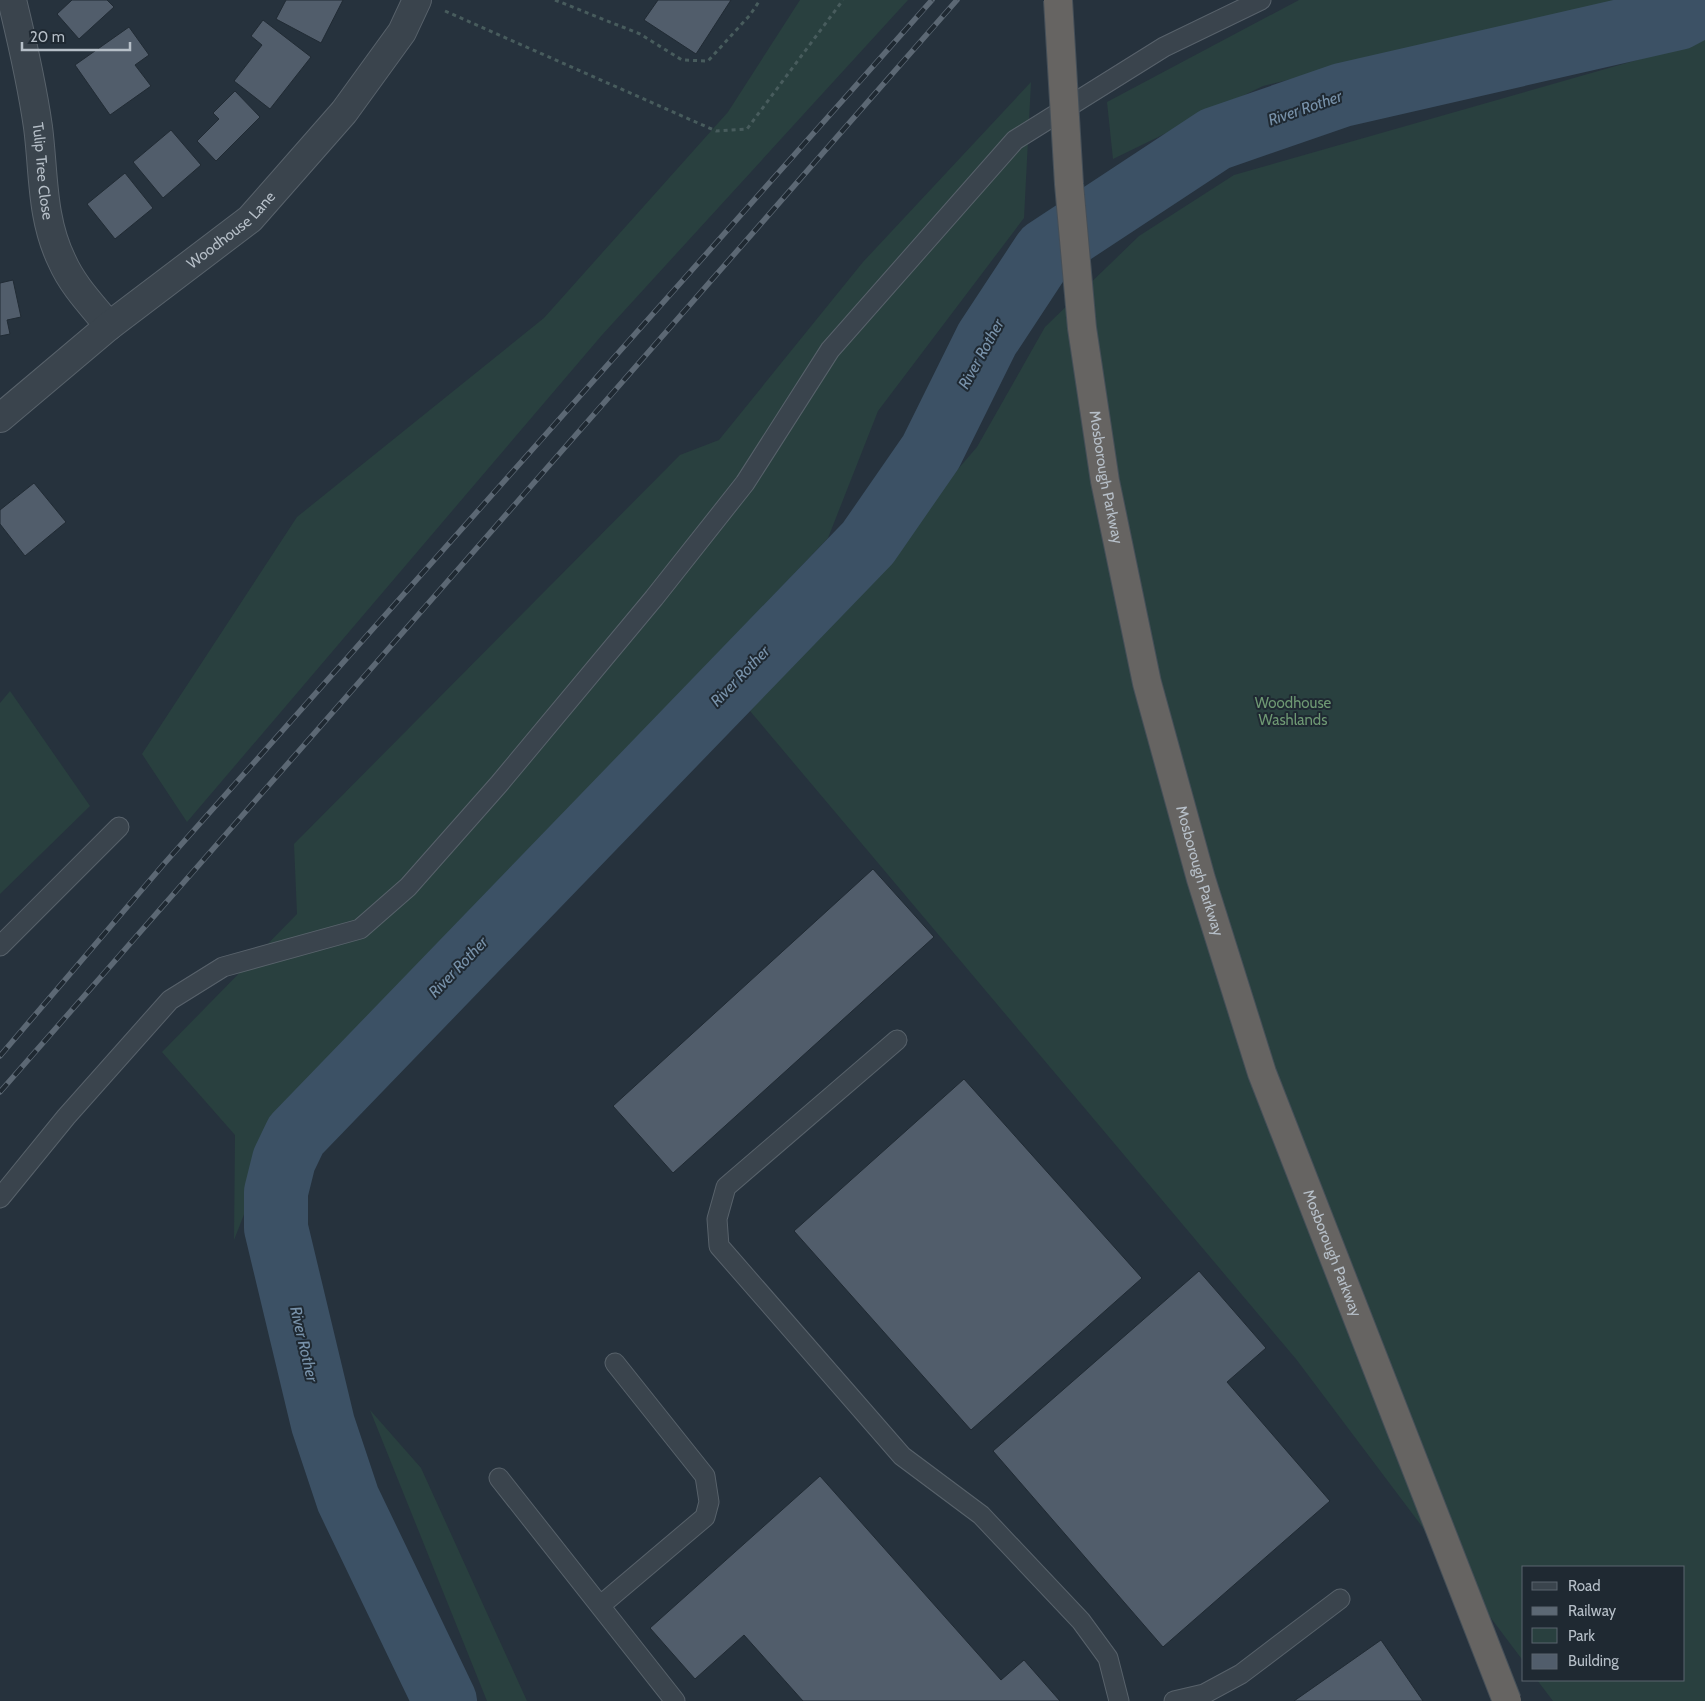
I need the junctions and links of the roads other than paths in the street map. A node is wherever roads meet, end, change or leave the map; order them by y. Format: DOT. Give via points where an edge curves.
graph roads {
  1 [pos="12,0"];
  2 [pos="1058,0"];
  3 [pos="1261,0"];
  4 [pos="427,4"];
  5 [pos="109,326"];
  6 [pos="0,418"];
  7 [pos="119,827"];
  8 [pos="0,946"];
  9 [pos="897,1040"];
  10 [pos="0,1198"];
  11 [pos="615,1363"];
  12 [pos="499,1478"];
  13 [pos="1340,1598"];
  14 [pos="603,1605"];
  15 [pos="675,1701"];
  16 [pos="1119,1701"];
  17 [pos="1174,1701"];
  18 [pos="1507,1701"];
  1 -- 5 [label="street, Tulip Tree Close" via="38,126 44,208 62,261 76,286"];
  2 -- 18 [label="highway, Mosborough Parkway, bridge" via="1082,328 1105,481 1148,683 1201,879 1262,1073"];
  3 -- 10 [label="lane" via="1164,47 1015,140 830,350 745,483 499,784 408,886 360,929 223,967 170,1000 66,1117"];
  4 -- 5 [label="street, Woodhouse Lane" via="402,32 344,112 250,218"];
  5 -- 6 [label="street, Woodhouse Lane"];
  7 -- 8 [label="lane"];
  9 -- 16 [label="lane" via="726,1187 716,1219 719,1246 902,1456 981,1515 1081,1621 1108,1658"];
  11 -- 14 [label="lane" via="706,1476 709,1502 705,1517"];
  12 -- 14 [label="lane"];
  13 -- 17 [label="lane" via="1241,1674 1204,1694"];
  14 -- 15 [label="lane"];
}
